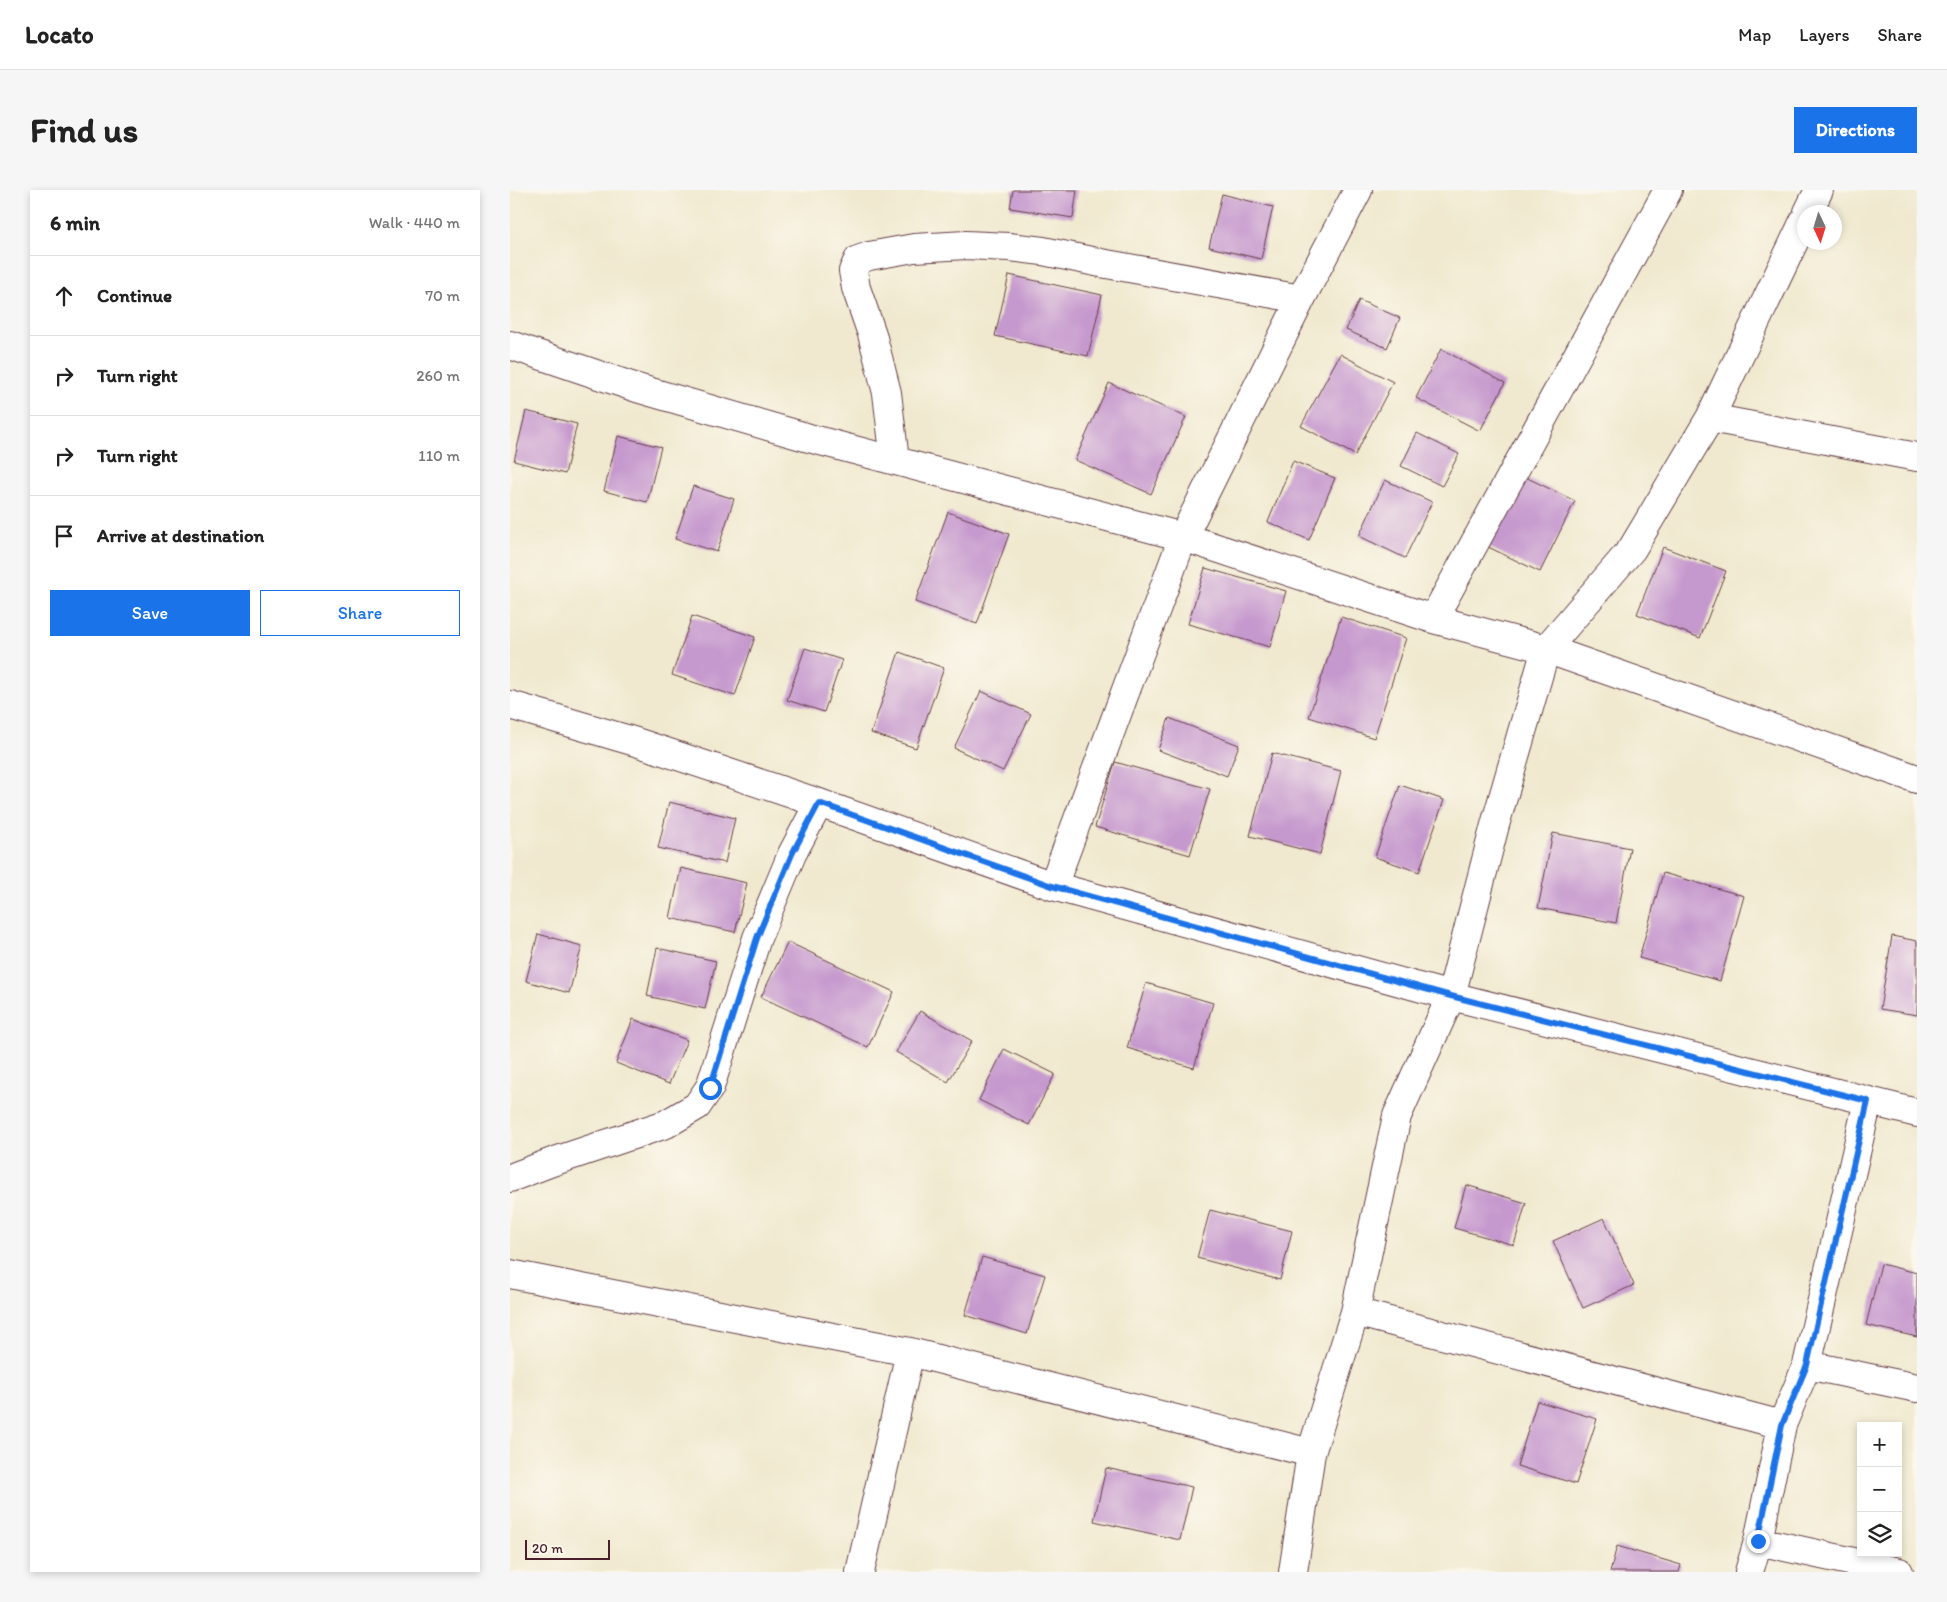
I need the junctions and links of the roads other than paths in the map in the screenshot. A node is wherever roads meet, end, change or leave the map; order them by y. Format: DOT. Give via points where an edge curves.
graph roads {
  1 [pos="1358,190"];
  2 [pos="1668,190"];
  3 [pos="1819,190"];
  4 [pos="1812,205"];
  5 [pos="1797,236"];
  6 [pos="1301,299"];
  7 [pos="510,345"];
  8 [pos="1710,418"];
  9 [pos="1917,457"];
  10 [pos="895,460"];
  11 [pos="1183,537"];
  12 [pos="1433,619"];
  13 [pos="1546,649"];
  14 [pos="510,705"];
  15 [pos="1917,779"];
  16 [pos="819,803"];
  17 [pos="1052,886"];
  18 [pos="1451,996"];
  19 [pos="1868,1101"];
  20 [pos="1917,1113"];
  21 [pos="510,1178"];
  22 [pos="510,1274"];
  23 [pos="1355,1312"];
  24 [pos="910,1352"];
  25 [pos="1807,1365"];
  26 [pos="1917,1388"];
  27 [pos="1782,1425"];
  28 [pos="1311,1453"];
  29 [pos="1758,1541"];
  30 [pos="860,1572"];
  31 [pos="1293,1572"];
  32 [pos="1749,1572"];
  33 [pos="1899,1572"];
  1 -- 6 [label="street"];
  2 -- 12 [label="street"];
  3 -- 4 [label="street"];
  5 -- 8 [label="street"];
  6 -- 10 [label="street" via="1009,247 966,245 868,256 858,260 854,271 856,288 888,393"];
  6 -- 11 [label="street"];
  7 -- 10 [label="street" via="637,388"];
  8 -- 9 [label="street"];
  8 -- 13 [label="street" via="1632,548"];
  10 -- 11 [label="street"];
  11 -- 12 [label="street"];
  11 -- 17 [label="street"];
  12 -- 13 [label="street"];
  13 -- 15 [label="street"];
  13 -- 18 [label="street" via="1495,825"];
  14 -- 16 [label="street" via="636,742"];
  16 -- 17 [label="street"];
  16 -- 21 [label="street" via="792,854 757,938 710,1088 697,1106 666,1124"];
  17 -- 18 [label="street"];
  18 -- 19 [label="street"];
  18 -- 23 [label="street" via="1397,1116"];
  19 -- 20 [label="street"];
  19 -- 25 [label="street"];
  22 -- 24 [label="street"];
  23 -- 27 [label="street"];
  23 -- 28 [label="street"];
  24 -- 28 [label="street"];
  24 -- 30 [label="street"];
  25 -- 26 [label="street"];
  25 -- 27 [label="street"];
  27 -- 29 [label="street"];
  28 -- 31 [label="street"];
  29 -- 32 [label="street"];
  29 -- 33 [label="street"];
}
